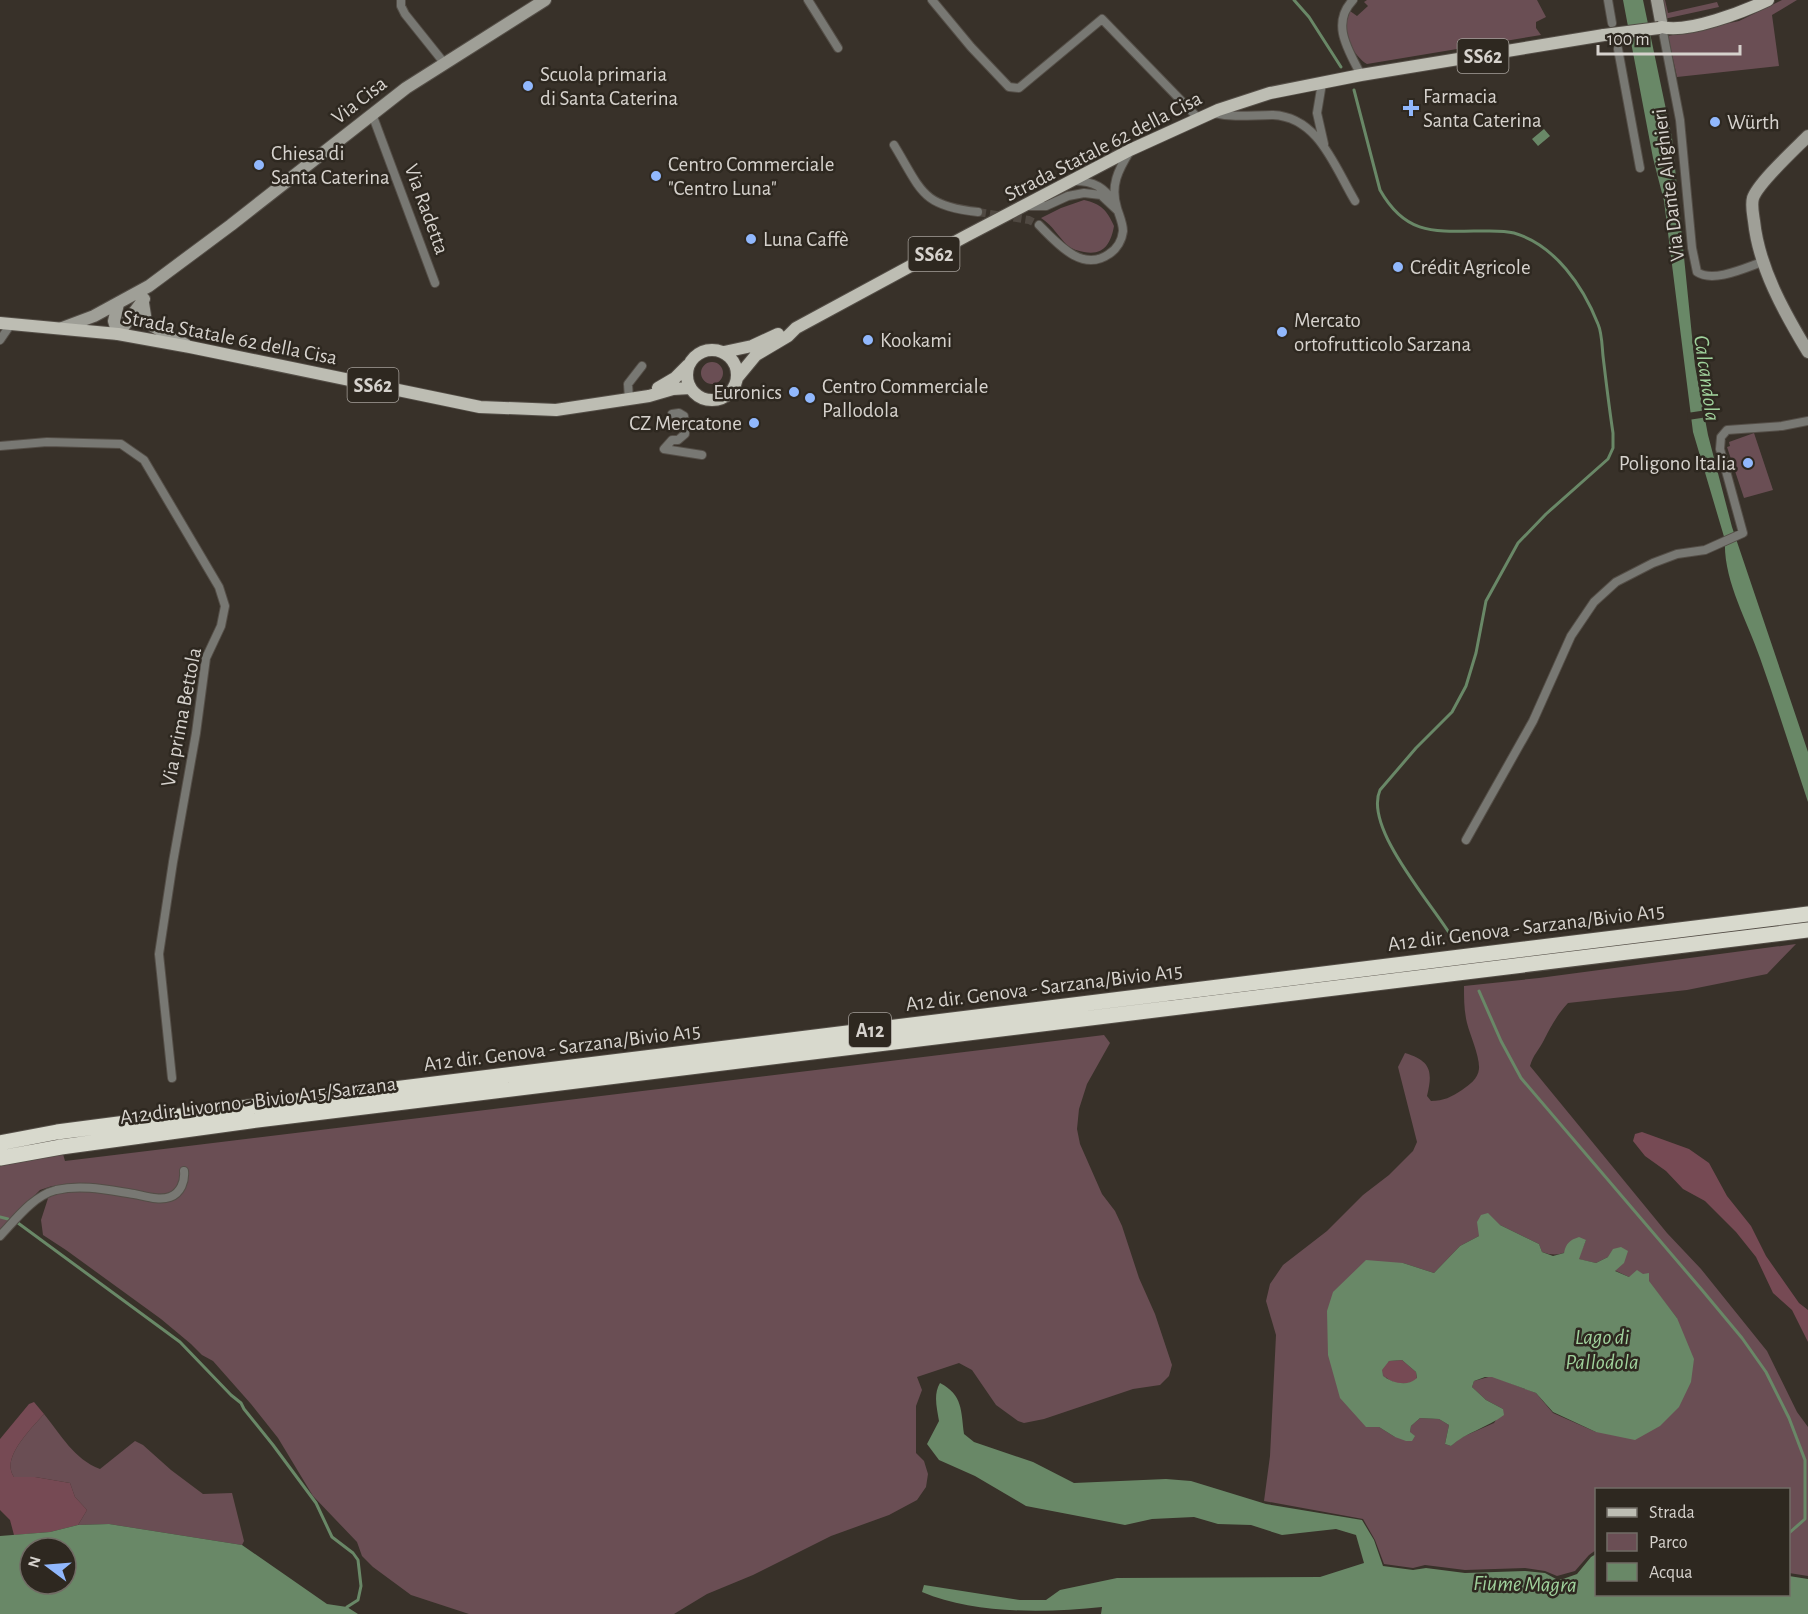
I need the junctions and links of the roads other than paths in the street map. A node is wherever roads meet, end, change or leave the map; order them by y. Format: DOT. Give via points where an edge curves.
graph roads {
  1 [pos="401,0"];
  2 [pos="544,0"];
  3 [pos="808,0"];
  4 [pos="932,0"];
  5 [pos="1353,0"];
  6 [pos="1608,0"];
  7 [pos="1657,0"];
  8 [pos="1757,0"];
  9 [pos="1768,0"];
  10 [pos="1612,23"];
  11 [pos="1660,27"];
  12 [pos="838,48"];
  13 [pos="1618,49"];
  14 [pos="445,64"];
  15 [pos="1361,75"];
  16 [pos="1322,83"];
  17 [pos="1212,112"];
  18 [pos="372,114"];
  19 [pos="1200,119"];
  20 [pos="1808,136"];
  21 [pos="1324,145"];
  22 [pos="894,146"];
  23 [pos="1130,150"];
  24 [pos="1640,168"];
  25 [pos="1072,181"];
  26 [pos="1354,201"];
  27 [pos="1026,206"];
  28 [pos="1118,211"];
  29 [pos="978,212"];
  30 [pos="1039,225"];
  31 [pos="1762,262"];
  32 [pos="435,283"];
  33 [pos="149,286"];
  34 [pos="143,303"];
  35 [pos="118,304"];
  36 [pos="6,323"];
  37 [pos="62,328"];
  38 [pos="796,328"];
  39 [pos="118,334"];
  40 [pos="0,340"];
  41 [pos="190,347"];
  42 [pos="724,352"];
  43 [pos="1808,352"];
  44 [pos="688,365"];
  45 [pos="642,366"];
  46 [pos="737,378"];
  47 [pos="690,388"];
  48 [pos="629,399"];
  49 [pos="672,414"];
  50 [pos="1808,421"];
  51 [pos="0,447"];
  52 [pos="702,455"];
  53 [pos="1466,840"];
  54 [pos="1808,914"];
  55 [pos="1808,930"];
  56 [pos="172,1078"];
  57 [pos="0,1143"];
  58 [pos="0,1158"];
  59 [pos="184,1171"];
  60 [pos="0,1236"];
  1 -- 14 [label="street" via="405,14"];
  2 -- 14 [label="street, Via Cisa"];
  3 -- 12 [label="street"];
  4 -- 19 [label="street" via="1009,87 1019,88 1102,19"];
  5 -- 15 [label="street" via="1341,24 1344,40"];
  6 -- 10 [label="street"];
  7 -- 11 [label="street"];
  8 -- 11 [label="main road, Strada Statale 62 della Cisa / SS62" via="1726,12"];
  9 -- 11 [label="main road, Strada Statale 62 della Cisa / SS62" via="1708,22 1670,29"];
  11 -- 15 [label="main road, Strada Statale 62 della Cisa / SS62, bridge"];
  11 -- 31 [label="street, Via Dante Alighieri" via="1680,120 1697,272 1713,276"];
  13 -- 24 [label="street"];
  14 -- 18 [label="street, Via Cisa"];
  15 -- 16 [label="main road, Strada Statale 62 della Cisa / SS62"];
  16 -- 17 [label="main road, Strada Statale 62 della Cisa / SS62" via="1270,93"];
  16 -- 21 [label="street" via="1317,113"];
  17 -- 19 [label="main road, Strada Statale 62 della Cisa / SS62"];
  17 -- 21 [label="street" via="1231,117 1274,115 1296,119"];
  18 -- 32 [label="street, Via Radetta"];
  18 -- 33 [label="street, Via Cisa"];
  19 -- 23 [label="main road, Strada Statale 62 della Cisa / SS62"];
  20 -- 31 [label="street" via="1753,197 1755,235"];
  21 -- 26 [label="street"];
  22 -- 29 [label="street" via="924,195 953,209"];
  23 -- 25 [label="main road, Strada Statale 62 della Cisa / SS62"];
  23 -- 28 [label="street" via="1113,190"];
  25 -- 27 [label="main road, Strada Statale 62 della Cisa / SS62"];
  25 -- 28 [label="street" via="1087,181 1103,189"];
  27 -- 28 [label="street" via="1046,206 1084,193 1101,195"];
  27 -- 38 [label="main road, Strada Statale 62 della Cisa / SS62"];
  28 -- 30 [label="street" via="1123,229 1120,242 1102,259 1077,258 1063,250"];
  31 -- 43 [label="street"];
  33 -- 34 [label="street"];
  33 -- 35 [label="street, Via Cisa"];
  34 -- 39 [label="street"];
  34 -- 41 [label="street" via="146,322"];
  35 -- 37 [label="street, Via Cisa"];
  35 -- 39 [label="street" via="114,321"];
  36 -- 37 [label="main road, Strada Statale 62 della Cisa / SS62"];
  36 -- 40 [label="street"];
  37 -- 39 [label="main road, Strada Statale 62 della Cisa / SS62"];
  38 -- 42 [label="main road, Strada Statale 62 della Cisa / SS62" via="752,346"];
  38 -- 46 [label="main road, Strada Statale 62 della Cisa / SS62" via="756,355"];
  39 -- 41 [label="main road, Strada Statale 62 della Cisa / SS62"];
  41 -- 48 [label="main road, Strada Statale 62 della Cisa / SS62" via="480,407 556,410"];
  42 -- 44 [label="main road, Strada Statale 62 della Cisa / SS62" via="702,351"];
  42 -- 46 [label="main road" via="733,360"];
  44 -- 47 [label="main road" via="686,377"];
  44 -- 48 [label="main road, Strada Statale 62 della Cisa / SS62" via="665,385"];
  45 -- 48 [label="street" via="628,384"];
  46 -- 47 [label="main road, Strada Statale 62 della Cisa / SS62" via="731,391 718,399 700,397"];
  47 -- 48 [label="main road, Strada Statale 62 della Cisa / SS62"];
  49 -- 52 [label="street" via="684,416 685,434 664,449"];
  50 -- 53 [label="street" via="1727,430 1721,437 1720,449 1741,534 1705,550 1653,563 1616,582 1594,602 1571,636 1516,755"];
  51 -- 56 [label="street, Via prima Bettola" via="47,442 122,444 144,460 219,587 225,606 221,626 206,658 159,954"];
  54 -- 57 [label="highway, A12 dir. Genova - Sarzana/Bivio A15 / A12" via="265,1105"];
  55 -- 58 [label="highway, A12 dir. Livorno - Bivio A15/Sarzana / A12" via="250,1121"];
  59 -- 60 [label="street" via="185,1181 171,1197 95,1188 54,1191 33,1202"];
}
